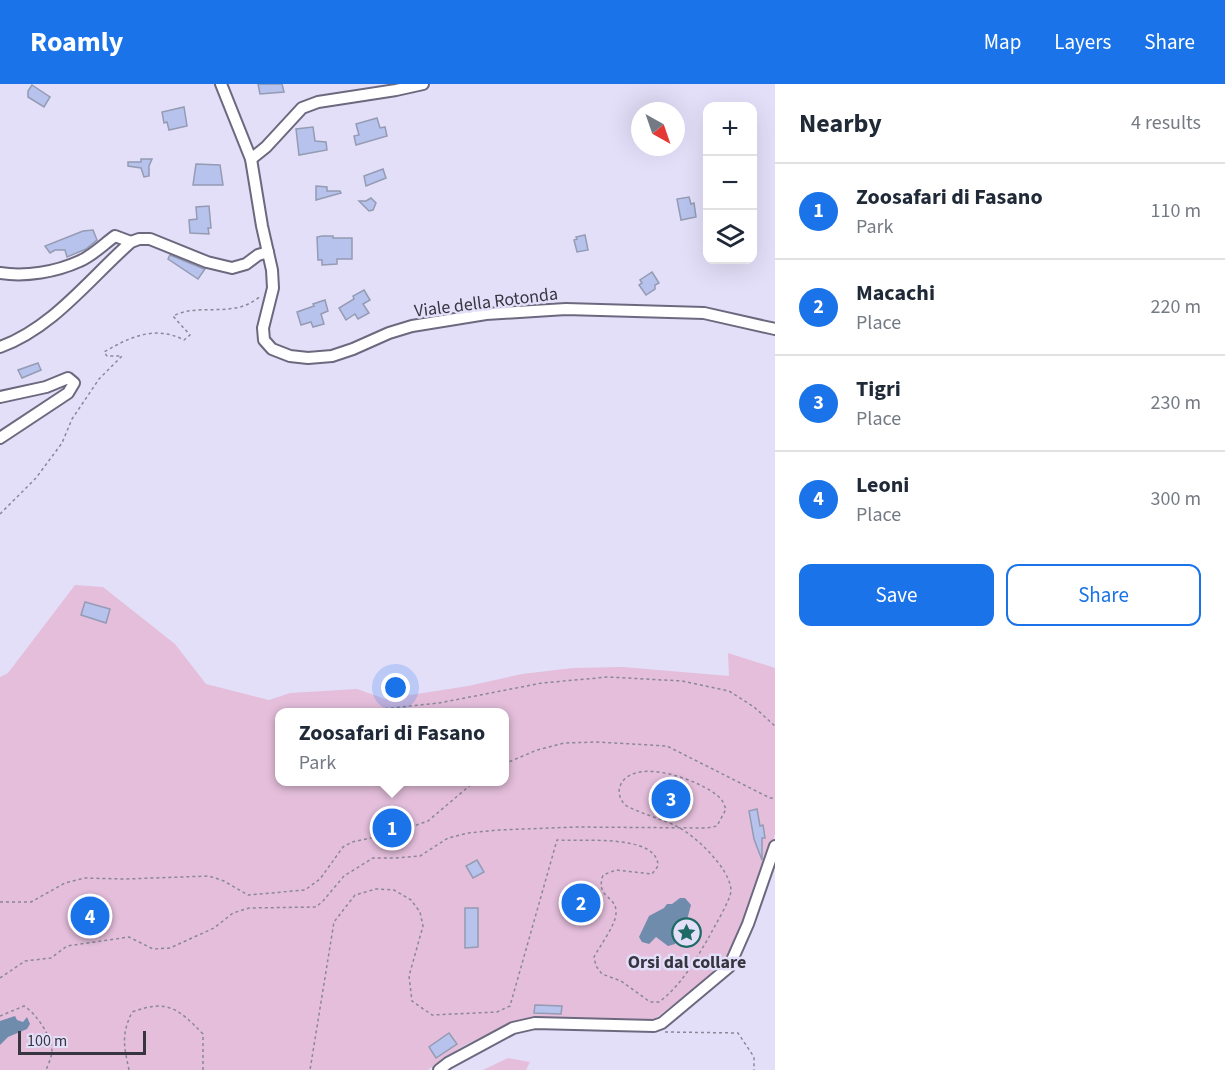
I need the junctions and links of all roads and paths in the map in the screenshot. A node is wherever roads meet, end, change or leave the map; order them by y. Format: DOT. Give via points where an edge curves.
graph roads {
  1 [pos="221,84"];
  2 [pos="423,84"];
  3 [pos="399,87"];
  4 [pos="251,159"];
  5 [pos="131,242"];
  6 [pos="268,252"];
  7 [pos="0,273"];
  8 [pos="273,288"];
  9 [pos="775,329"];
  10 [pos="0,347"];
  11 [pos="0,397"];
  12 [pos="0,438"];
  13 [pos="0,514"];
  14 [pos="391,708"];
  15 [pos="775,726"];
  16 [pos="509,762"];
  17 [pos="469,786"];
  18 [pos="775,798"];
  19 [pos="679,827"];
  20 [pos="775,846"];
  21 [pos="0,902"];
  22 [pos="0,978"];
  23 [pos="0,1016"];
  24 [pos="654,1026"];
  25 [pos="46,1070"];
  26 [pos="129,1070"];
  27 [pos="203,1070"];
  28 [pos="310,1070"];
  29 [pos="439,1070"];
  30 [pos="754,1070"];
  1 -- 4 [label="street, Viale della Rotonda"];
  2 -- 3 [label="street"];
  3 -- 4 [label="street" via="302,108"];
  4 -- 6 [label="street, Viale della Rotonda"];
  5 -- 6 [label="street" via="150,239 232,268"];
  5 -- 7 [label="street" via="115,236 80,261 40,273"];
  5 -- 10 [label="street" via="61,309 35,329"];
  6 -- 8 [label="street, Viale della Rotonda"];
  8 -- 9 [label="street, Viale della Rotonda" via="263,328 264,340 272,349 308,358 332,356 412,326 514,311 597,308 704,314"];
  8 -- 13 [label="path" via="234,309 201,309 173,316 190,335 184,340 151,332 104,352 107,356 122,356 99,379 72,419 62,443 36,478"];
  11 -- 12 [label="street" via="68,378 74,383 68,393"];
  14 -- 15 [label="path" via="438,703 542,682 608,676 682,681 729,691 754,706"];
  16 -- 18 [label="path" via="564,743 667,746"];
  17 -- 21 [label="path" via="428,821 343,847 320,879 305,890 248,895 209,876 84,878 65,883 31,902"];
  19 -- 19 [label="path" via="717,826 726,809 723,801 694,782 670,774 636,773 623,780 619,789 626,805"];
  19 -- 22 [label="path" via="468,833 448,838 420,856 373,858 344,876 316,907 249,908 170,948 153,949 129,937 67,946 51,958 25,960"];
  19 -- 28 [label="path" via="722,866 731,893 700,953 659,1002 650,1002 621,981 602,974 594,957 616,910 602,891 603,875 616,870 652,874 658,866 655,854 627,842 557,840 510,1006 497,1012 432,1016 412,1000 409,976 423,926 420,912 411,900 394,890 376,889 355,895 334,922"];
  20 -- 24 [label="street" via="729,967"];
  23 -- 25 [label="path" via="24,1006 33,1012 42,1023 52,1051"];
  24 -- 29 [label="street" via="535,1023 513,1028"];
  24 -- 30 [label="path" via="671,1034 738,1033 754,1057"];
  26 -- 27 [label="path" via="123,1039 126,1026 132,1012 150,1005 174,1008 202,1034"];
}
